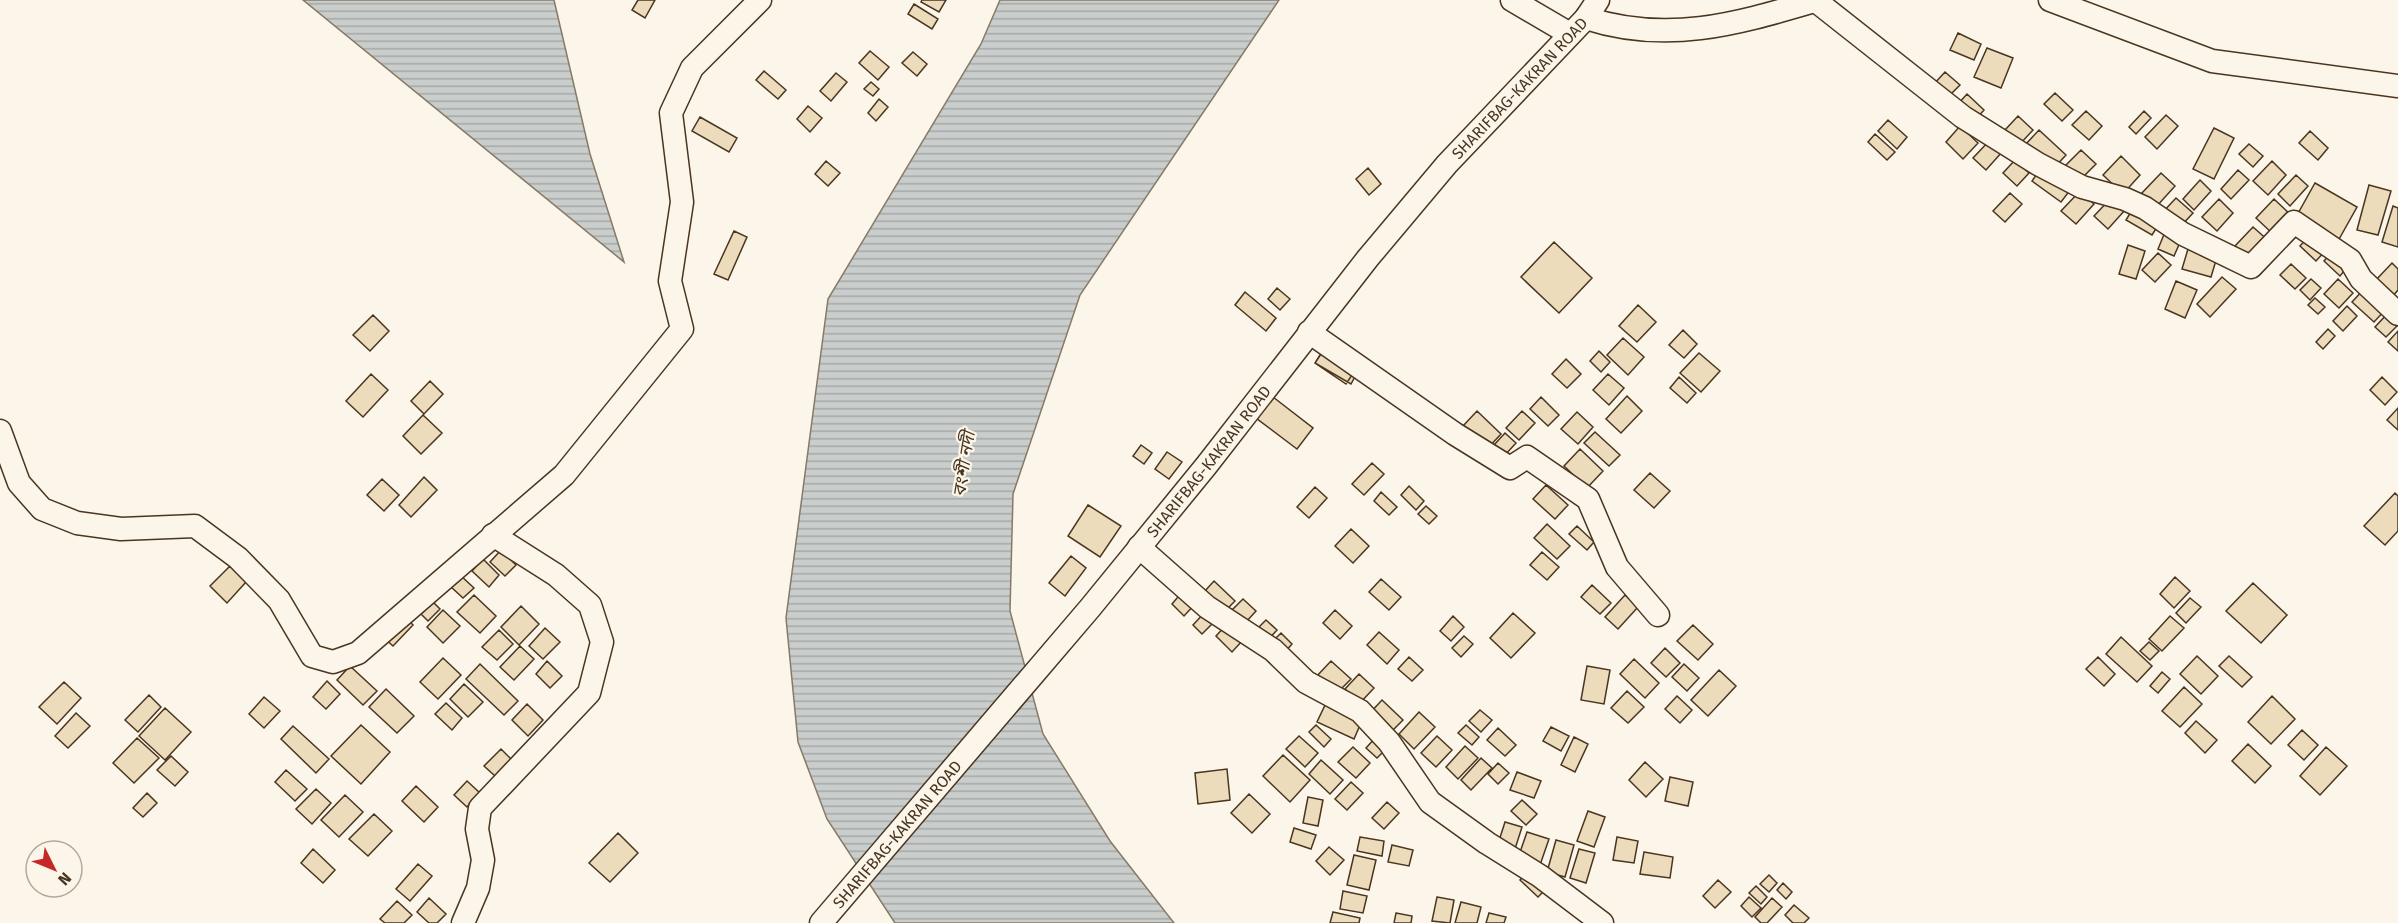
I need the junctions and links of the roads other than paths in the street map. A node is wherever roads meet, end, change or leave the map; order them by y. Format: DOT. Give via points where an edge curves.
graph roads {
  1 [pos="760,0"];
  2 [pos="1512,0"];
  3 [pos="1817,0"];
  4 [pos="2050,0"];
  5 [pos="1585,18"];
  6 [pos="2398,86"];
  7 [pos="2398,314"];
  8 [pos="1309,332"];
  9 [pos="0,431"];
  10 [pos="493,535"];
  11 [pos="1138,547"];
  12 [pos="1658,615"];
  13 [pos="462,923"];
  14 [pos="820,923"];
  15 [pos="1602,923"];
  1 -- 10 [label="street" via="692,68 671,113 682,202 670,281 682,329 564,475"];
  2 -- 5 [label="street"];
  3 -- 5 [label="street" via="1745,22 1667,33 1613,27"];
  3 -- 7 [label="street" via="1963,117 2038,164 2082,187 2145,208 2182,234 2252,267 2294,222 2350,260 2361,279"];
  4 -- 6 [label="street" via="2212,61"];
  5 -- 8 [label="street, SHARIFBAG-KAKRAN ROAD" via="1447,164"];
  8 -- 11 [label="street, SHARIFBAG-KAKRAN ROAD"];
  8 -- 12 [label="street" via="1510,468 1527,457 1588,500 1617,567"];
  9 -- 10 [label="street" via="19,483 42,509 77,523 121,529 195,526 238,558 279,600 312,656 333,662 358,653"];
  10 -- 13 [label="street" via="556,574 590,605 602,642 589,693 480,808 477,829 483,860 478,888"];
  11 -- 14 [label="street, SHARIFBAG-KAKRAN ROAD"];
  11 -- 15 [label="street" via="1207,607 1273,650 1306,682 1360,711 1389,742 1430,802"];
}
